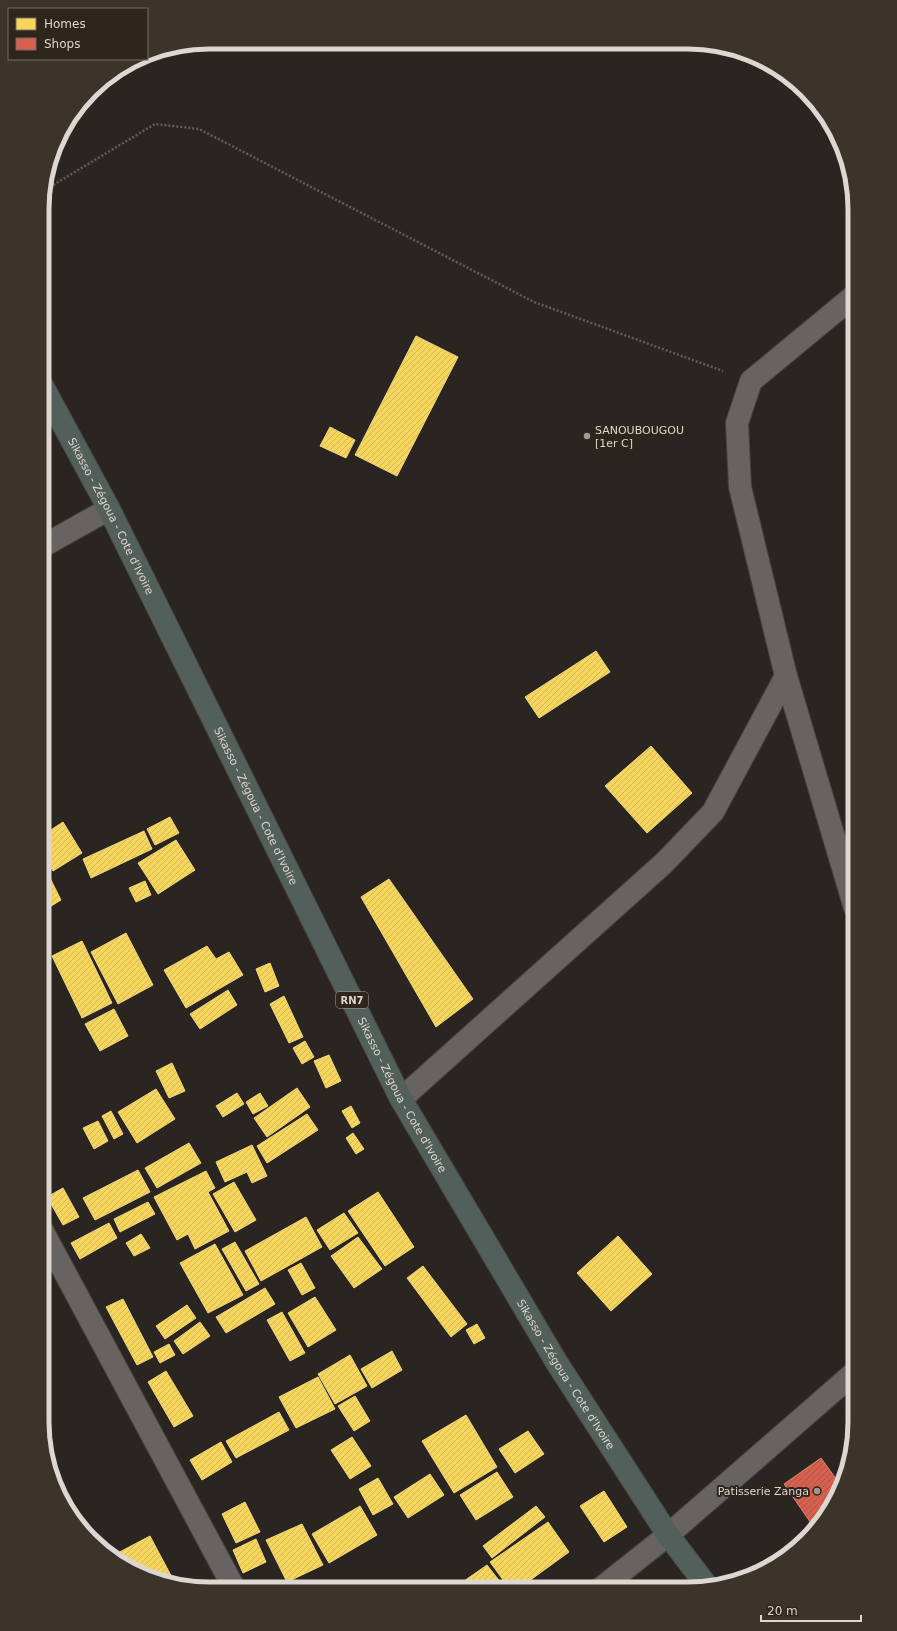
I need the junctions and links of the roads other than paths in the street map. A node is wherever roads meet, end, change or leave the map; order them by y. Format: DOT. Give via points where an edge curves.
graph roads {
  1 [pos="848,301"];
  2 [pos="49,398"];
  3 [pos="109,509"];
  4 [pos="49,543"];
  5 [pos="786,676"];
  6 [pos="848,884"];
  7 [pos="401,1099"];
  8 [pos="49,1243"];
  9 [pos="848,1378"];
  10 [pos="668,1535"];
  11 [pos="231,1582"];
  12 [pos="609,1582"];
  13 [pos="704,1582"];
  1 -- 5 [label="street" via="751,381 737,424 740,486"];
  2 -- 3 [label="highway, Sikasso - Zégoua - Cote d'Ivoire / RN7"];
  3 -- 4 [label="street"];
  3 -- 7 [label="highway, Sikasso - Zégoua - Cote d'Ivoire / RN7"];
  5 -- 6 [label="street"];
  5 -- 7 [label="street" via="713,812 664,863"];
  7 -- 10 [label="highway, Sikasso - Zégoua - Cote d'Ivoire / RN7" via="557,1363"];
  8 -- 11 [label="street"];
  9 -- 10 [label="street"];
  10 -- 12 [label="street"];
  10 -- 13 [label="highway, Sikasso - Zégoua - Cote d'Ivoire / RN7"];
}
